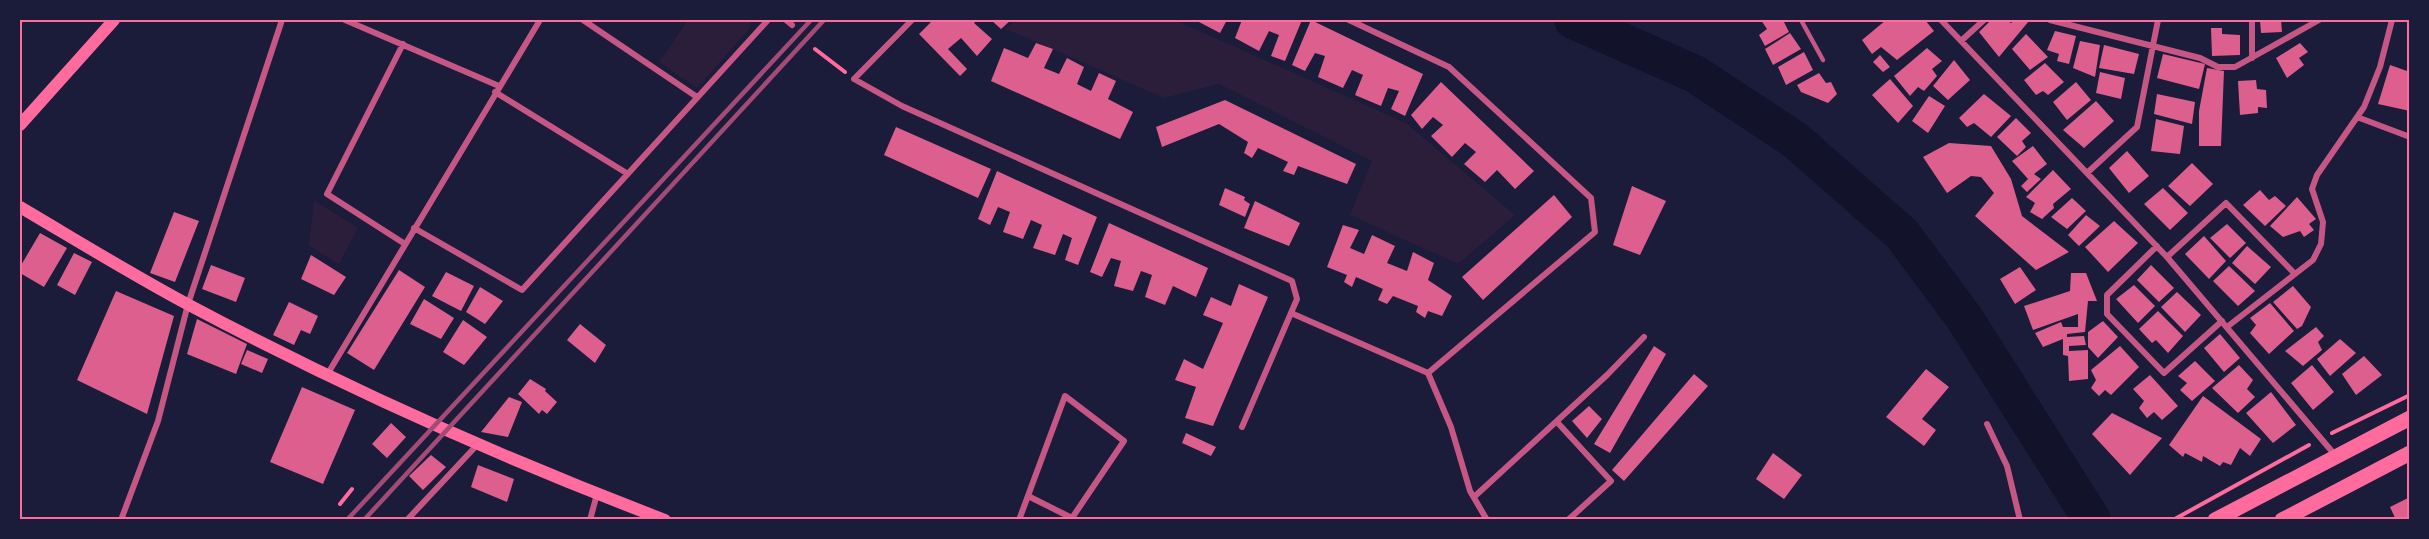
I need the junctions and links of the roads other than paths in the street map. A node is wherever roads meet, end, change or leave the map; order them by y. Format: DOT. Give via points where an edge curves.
graph roads {
  1 [pos="114,20"];
  2 [pos="282,20"];
  3 [pos="345,20"];
  4 [pos="540,20"];
  5 [pos="583,20"];
  6 [pos="768,20"];
  7 [pos="912,20"];
  8 [pos="1349,20"];
  9 [pos="1801,20"];
  10 [pos="1941,20"];
  11 [pos="1984,20"];
  12 [pos="2050,20"];
  13 [pos="2158,20"];
  14 [pos="2252,20"];
  15 [pos="2319,20"];
  16 [pos="2392,20"];
  17 [pos="1962,41"];
  18 [pos="403,45"];
  19 [pos="2153,46"];
  20 [pos="2252,58"];
  21 [pos="1823,60"];
  22 [pos="499,86"];
  23 [pos="495,92"];
  24 [pos="697,97"];
  25 [pos="2357,117"];
  26 [pos="20,125"];
  27 [pos="2409,137"];
  28 [pos="2087,173"];
  29 [pos="627,174"];
  30 [pos="20,207"];
  31 [pos="414,228"];
  32 [pos="405,244"];
  33 [pos="2157,246"];
  34 [pos="2167,257"];
  35 [pos="2295,274"];
  36 [pos="188,304"];
  37 [pos="1291,313"];
  38 [pos="2224,324"];
  39 [pos="1644,337"];
  40 [pos="1428,373"];
  41 [pos="327,375"];
  42 [pos="2409,418"];
  43 [pos="1557,422"];
  44 [pos="1987,424"];
  45 [pos="1242,427"];
  46 [pos="477,445"];
  47 [pos="2409,453"];
  48 [pos="2335,456"];
  49 [pos="597,494"];
  50 [pos="1028,496"];
  51 [pos="1474,497"];
  52 [pos="122,519"];
  53 [pos="406,519"];
  54 [pos="590,519"];
  55 [pos="661,519"];
  56 [pos="1019,519"];
  57 [pos="1487,519"];
  58 [pos="1568,519"];
  59 [pos="2020,519"];
  60 [pos="2215,519"];
  61 [pos="2282,519"];
  1 -- 26 [label="main road"];
  2 -- 36 [label="street"];
  3 -- 18 [label="street"];
  4 -- 22 [label="street"];
  5 -- 24 [label="street"];
  6 -- 24 [label="street"];
  7 -- 37 [label="street" via="854,79 902,106 1292,281 1297,299"];
  8 -- 40 [label="street" via="1449,67 1591,198 1594,232"];
  9 -- 21 [label="lane"];
  10 -- 17 [label="street"];
  11 -- 17 [label="street"];
  12 -- 19 [label="street"];
  13 -- 19 [label="street"];
  14 -- 20 [label="street"];
  15 -- 20 [label="street"];
  16 -- 25 [label="street" via="2380,67"];
  17 -- 28 [label="street"];
  18 -- 22 [label="street"];
  18 -- 32 [label="street" via="327,194"];
  19 -- 20 [label="street" via="2200,58 2218,67 2235,67"];
  19 -- 28 [label="street" via="2137,127"];
  22 -- 23 [label="street"];
  23 -- 29 [label="street"];
  23 -- 31 [label="street"];
  24 -- 29 [label="street"];
  25 -- 27 [label="street"];
  25 -- 35 [label="street" via="2317,175 2312,189 2323,222 2321,244 2313,260"];
  28 -- 33 [label="street"];
  29 -- 31 [label="street" via="522,290"];
  30 -- 36 [label="main road"];
  31 -- 32 [label="street"];
  32 -- 41 [label="street"];
  33 -- 34 [label="street"];
  33 -- 38 [label="street" via="2107,295 2107,314 2163,373"];
  34 -- 35 [label="street" via="2226,203"];
  34 -- 38 [label="street"];
  35 -- 38 [label="street"];
  36 -- 41 [label="main road"];
  36 -- 52 [label="street" via="158,421"];
  37 -- 40 [label="street"];
  37 -- 45 [label="street"];
  38 -- 48 [label="street"];
  39 -- 43 [label="street"];
  40 -- 51 [label="street"];
  41 -- 46 [label="main road"];
  42 -- 48 [label="highway"];
  43 -- 51 [label="street"];
  43 -- 58 [label="street" via="1611,482"];
  44 -- 59 [label="street" via="2007,466"];
  46 -- 49 [label="main road"];
  46 -- 53 [label="street"];
  47 -- 61 [label="highway"];
  48 -- 60 [label="highway"];
  49 -- 54 [label="street"];
  49 -- 55 [label="main road"];
  50 -- 50 [label="street" via="1072,518 1124,441 1065,396"];
  50 -- 56 [label="street"];
  51 -- 57 [label="street"];
}
